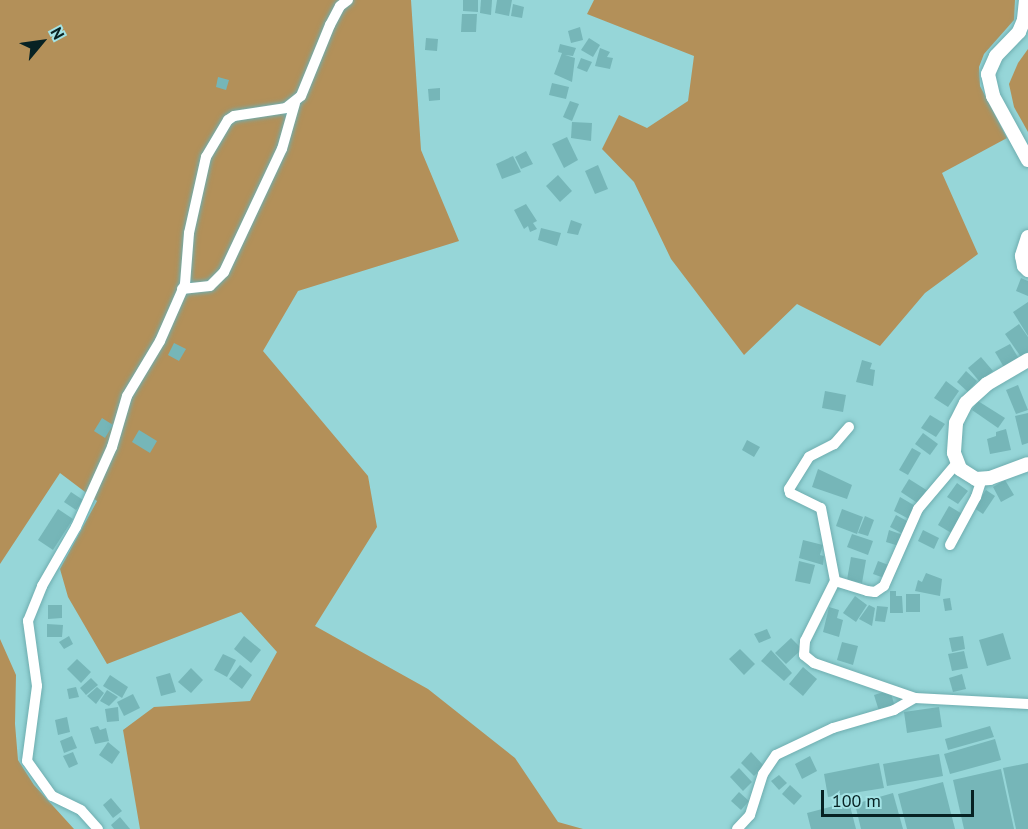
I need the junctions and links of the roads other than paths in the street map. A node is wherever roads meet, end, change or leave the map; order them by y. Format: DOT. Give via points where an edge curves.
graph roads {
  1 [pos="348,0"];
  2 [pos="1026,0"];
  3 [pos="295,103"];
  4 [pos="1028,160"];
  5 [pos="1028,237"];
  6 [pos="1028,270"];
  7 [pos="182,289"];
  8 [pos="1028,360"];
  9 [pos="849,428"];
  10 [pos="956,464"];
  11 [pos="1028,464"];
  12 [pos="982,479"];
  13 [pos="950,545"];
  14 [pos="835,582"];
  15 [pos="915,698"];
  16 [pos="1028,704"];
  17 [pos="98,829"];
  18 [pos="737,829"];
  1 -- 3 [label="street" via="330,25"];
  2 -- 4 [label="main road" via="1019,32 996,56 988,74 993,96"];
  3 -- 7 [label="street" via="282,149 224,272 210,286"];
  3 -- 7 [label="street" via="286,108 234,116 222,127 202,171"];
  5 -- 6 [label="main road" via="1023,261"];
  7 -- 17 [label="street" via="160,341 127,396 112,447 28,621 37,686 27,761 52,796 81,810"];
  8 -- 10 [label="main road" via="987,384 960,412 954,432"];
  9 -- 14 [label="street" via="834,444 809,457 789,489 821,508"];
  10 -- 12 [label="main road" via="969,477"];
  10 -- 14 [label="street" via="918,509 884,586 875,592"];
  11 -- 12 [label="main road"];
  12 -- 13 [label="street"];
  14 -- 15 [label="street" via="806,641 804,655 814,663"];
  15 -- 16 [label="street"];
  15 -- 18 [label="street" via="894,710 833,729 776,755 763,774 750,815"];
}
